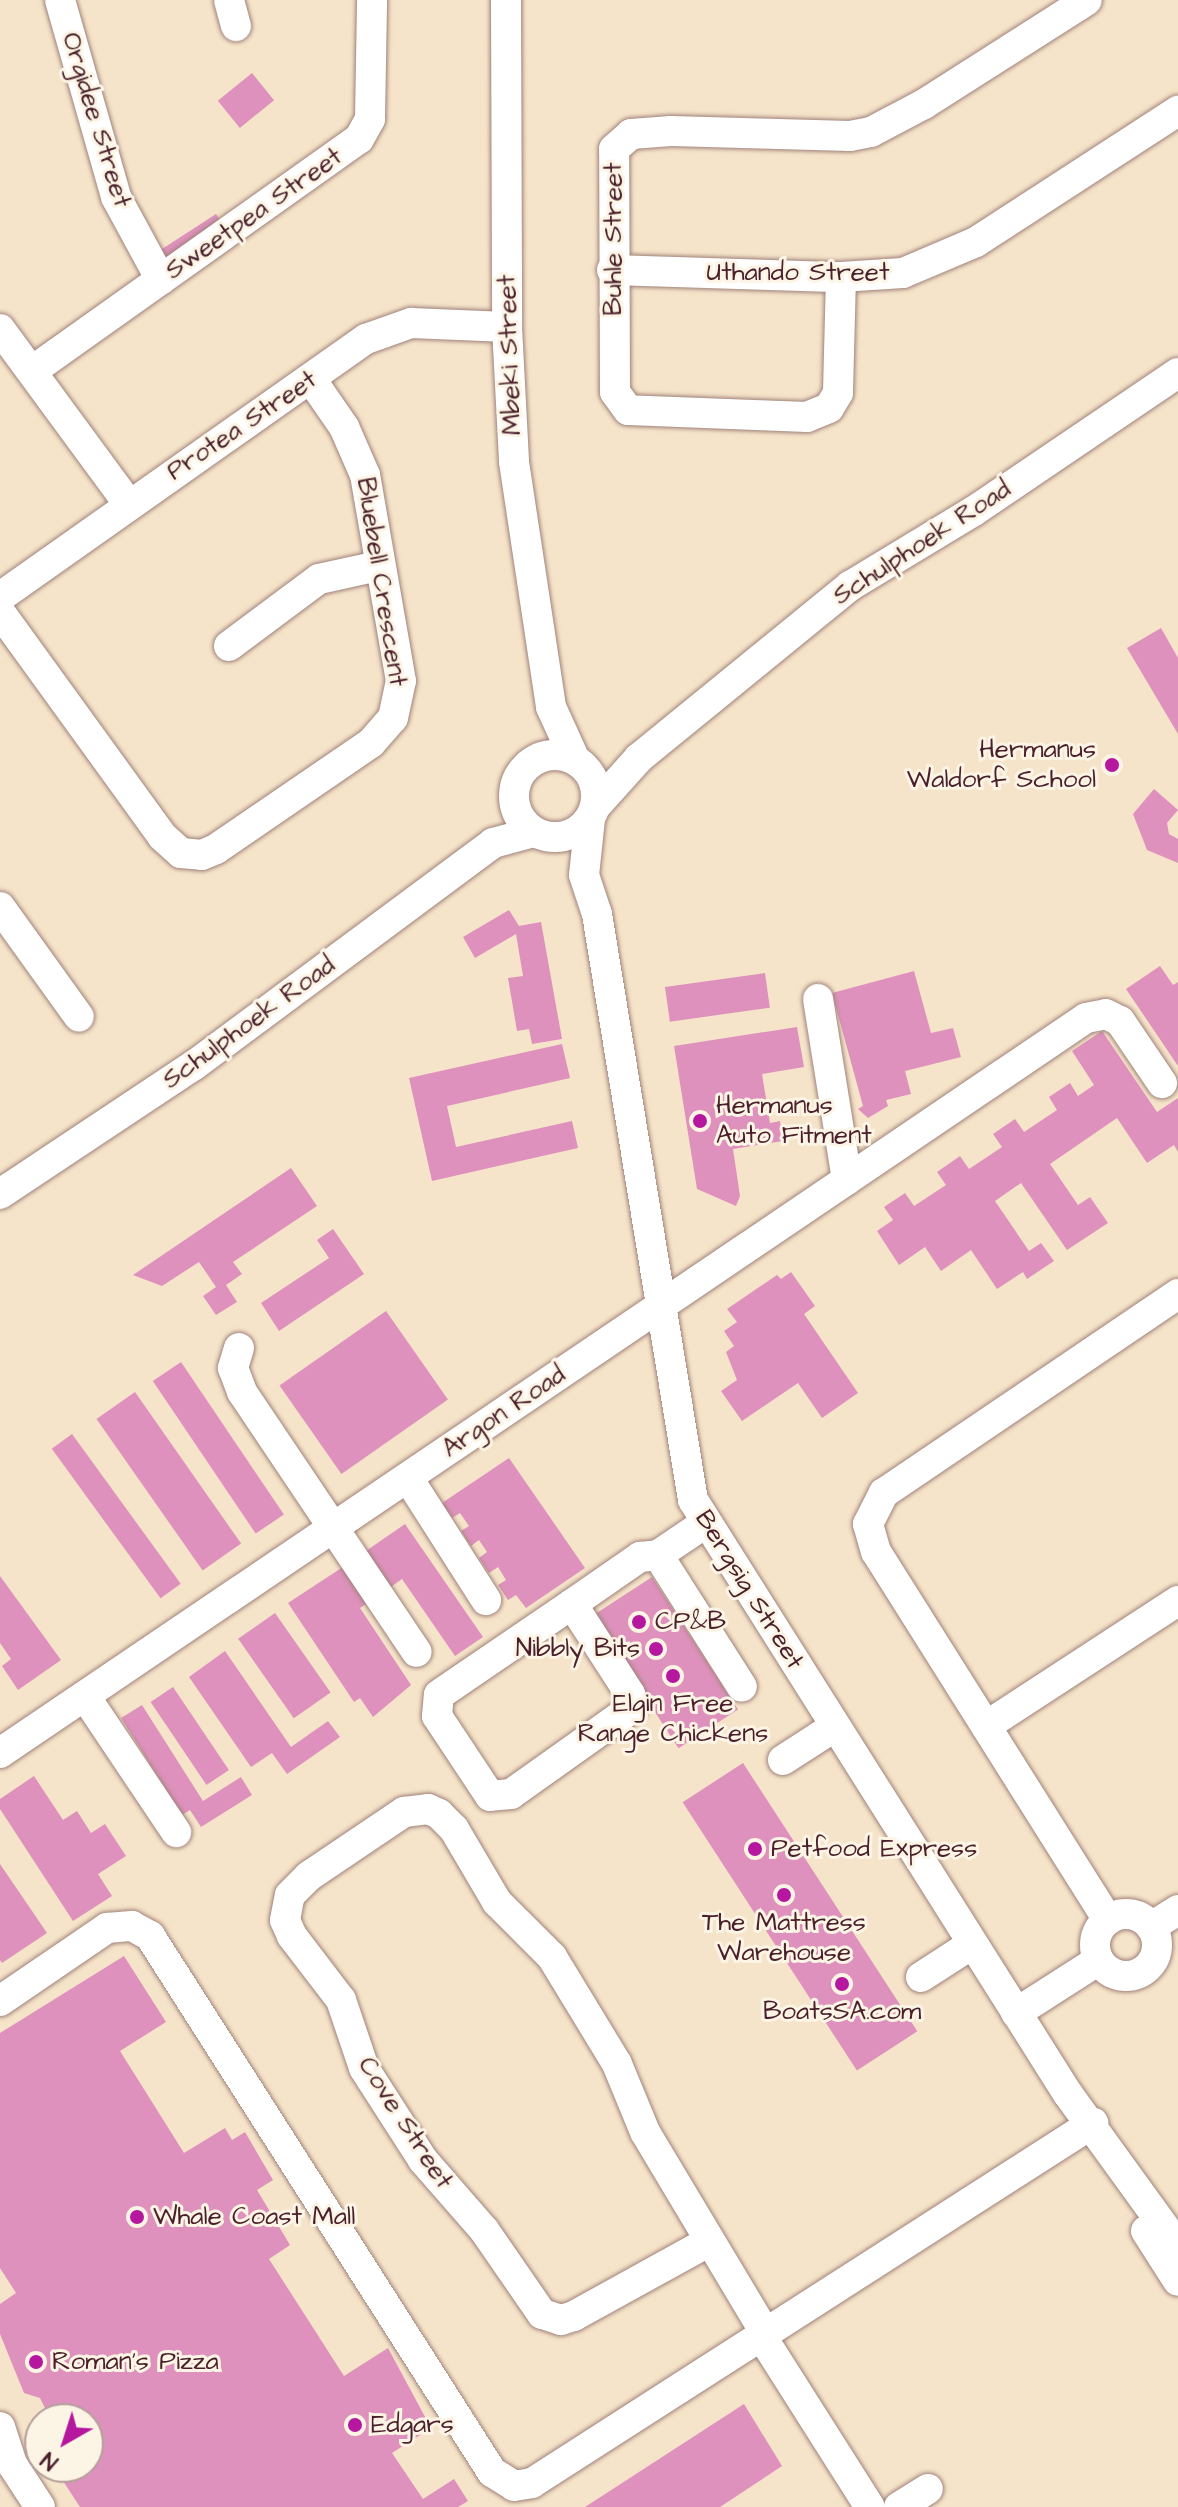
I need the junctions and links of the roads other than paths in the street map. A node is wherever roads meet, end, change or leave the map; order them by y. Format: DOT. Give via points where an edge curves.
graph roads {
  1 [pos="60,0"];
  2 [pos="372,0"];
  3 [pos="506,0"];
  4 [pos="1087,0"];
  5 [pos="1178,111"];
  6 [pos="612,270"];
  7 [pos="841,277"];
  8 [pos="161,280"];
  9 [pos="507,327"];
  10 [pos="0,329"];
  11 [pos="32,371"];
  12 [pos="1178,373"];
  13 [pos="311,379"];
  14 [pos="128,503"];
  15 [pos="378,566"];
  16 [pos="0,597"];
  17 [pos="0,612"];
  18 [pos="229,646"];
  19 [pos="551,707"];
  20 [pos="639,758"];
  21 [pos="532,762"];
  22 [pos="579,763"];
  23 [pos="515,803"];
  24 [pos="593,813"];
  25 [pos="540,834"];
  26 [pos="493,843"];
  27 [pos="584,875"];
  28 [pos="0,907"];
  29 [pos="818,999"];
  30 [pos="79,1017"];
  31 [pos="1162,1083"];
  32 [pos="847,1180"];
  33 [pos="0,1194"];
  34 [pos="1178,1294"];
  35 [pos="659,1307"];
  36 [pos="239,1348"];
  37 [pos="408,1478"];
  38 [pos="704,1524"];
  39 [pos="335,1526"];
  40 [pos="658,1555"];
  41 [pos="486,1600"];
  42 [pos="1178,1601"];
  43 [pos="572,1604"];
  44 [pos="417,1652"];
  45 [pos="742,1687"];
  46 [pos="85,1696"];
  47 [pos="986,1726"];
  48 [pos="834,1727"];
  49 [pos="0,1753"];
  50 [pos="783,1760"];
  51 [pos="176,1832"];
  52 [pos="1178,1910"];
  53 [pos="1108,1920"];
  54 [pos="1151,1927"];
  55 [pos="972,1944"];
  56 [pos="1099,1960"];
  57 [pos="921,1977"];
  58 [pos="0,2001"];
  59 [pos="1016,2013"];
  60 [pos="1088,2126"];
  61 [pos="708,2242"];
  62 [pos="1178,2246"];
  63 [pos="1178,2281"];
  64 [pos="764,2336"];
  65 [pos="0,2427"];
  66 [pos="928,2489"];
  67 [pos="40,2507"];
  68 [pos="870,2507"];
  69 [pos="899,2507"];
  1 -- 8 [label="street, Orgidee Street" via="116,197"];
  2 -- 8 [label="street, Sweetpea Street" via="370,119 359,139"];
  3 -- 9 [label="street, Mbeki Street"];
  4 -- 6 [label="street, Buhle Street" via="871,132 850,136 671,131 624,138 612,158"];
  5 -- 7 [label="street, Uthando Street" via="934,264 903,273"];
  6 -- 7 [label="street, Uthando Street"];
  6 -- 7 [label="street, Buhle Street" via="615,392 638,414 807,417 829,408 838,393"];
  8 -- 11 [label="street, Sweetpea Street"];
  9 -- 13 [label="street, Protea Street" via="411,323 387,329"];
  9 -- 19 [label="street, Mbeki Street" via="514,462"];
  10 -- 11 [label="street"];
  11 -- 14 [label="street"];
  12 -- 20 [label="street, Schulphoek Road" via="974,511 850,586"];
  13 -- 14 [label="street, Protea Street"];
  13 -- 15 [label="street, Bluebell Crescent" via="344,427 365,475"];
  14 -- 16 [label="street, Protea Street"];
  15 -- 17 [label="street, Bluebell Crescent" via="401,681 393,718 371,743 202,855 181,853 162,836"];
  15 -- 18 [label="street" via="319,579"];
  19 -- 21 [label="street, Mbeki Street"];
  19 -- 22 [label="street, Mbeki Street"];
  20 -- 22 [label="street"];
  20 -- 24 [label="street, Schulphoek Road"];
  21 -- 22 [label="street" via="555,755"];
  21 -- 23 [label="street" via="517,780"];
  22 -- 24 [label="street" via="594,783"];
  23 -- 25 [label="street"];
  23 -- 26 [label="street, Schulphoek Road"];
  24 -- 25 [label="street" via="571,835"];
  24 -- 27 [label="street, Bergsig Street"];
  25 -- 26 [label="street, Schulphoek Road"];
  25 -- 27 [label="street, Bergsig Street"];
  26 -- 33 [label="street, Schulphoek Road" via="193,1066"];
  27 -- 35 [label="street, Bergsig Street" via="597,914"];
  28 -- 30 [label="street"];
  29 -- 32 [label="street"];
  31 -- 32 [label="street, Argon Road" via="1120,1021 1106,1014 1086,1018"];
  32 -- 35 [label="street, Argon Road"];
  34 -- 47 [label="street" via="884,1493 873,1507 871,1543"];
  35 -- 37 [label="street, Argon Road"];
  35 -- 38 [label="street, Bergsig Street" via="688,1482"];
  36 -- 39 [label="street" via="233,1368 242,1392"];
  37 -- 39 [label="street, Argon Road"];
  37 -- 41 [label="street"];
  38 -- 40 [label="street"];
  38 -- 48 [label="street, Bergsig Street"];
  39 -- 44 [label="street"];
  39 -- 46 [label="street, Argon Road"];
  40 -- 43 [label="street" via="640,1557"];
  40 -- 45 [label="street"];
  42 -- 47 [label="street"];
  43 -- 43 [label="street" via="630,1694 632,1708 511,1794 490,1796 437,1716 436,1700"];
  46 -- 49 [label="street, Argon Road"];
  46 -- 51 [label="street"];
  47 -- 53 [label="street"];
  48 -- 50 [label="street"];
  48 -- 55 [label="street, Bergsig Street"];
  52 -- 54 [label="street"];
  53 -- 54 [label="street" via="1131,1915"];
  53 -- 56 [label="street" via="1096,1943"];
  54 -- 56 [label="street" via="1157,1951 1143,1971 1119,1975"];
  55 -- 57 [label="street"];
  55 -- 59 [label="street, Bergsig Street"];
  56 -- 59 [label="street"];
  58 -- 64 [label="street" via="107,1928 132,1926 150,1936 492,2472 505,2483 532,2483"];
  59 -- 60 [label="street, Bergsig Street"];
  60 -- 62 [label="street, Bergsig Street"];
  60 -- 63 [label="street, Bergsig Street"];
  60 -- 64 [label="street"];
  61 -- 61 [label="street, Cove Street" via="633,2110 617,2064 552,1957 497,1902 454,1829 439,1814 428,1809 404,1812 309,1876 290,1895 285,1908 288,1928 341,2000 364,2068 436,2177 484,2230 542,2314 561,2320 574,2316"];
  61 -- 64 [label="street, Cove Street"];
  64 -- 68 [label="street, Cove Street"];
  65 -- 67 [label="street" via="12,2464"];
  66 -- 69 [label="street"];
}
